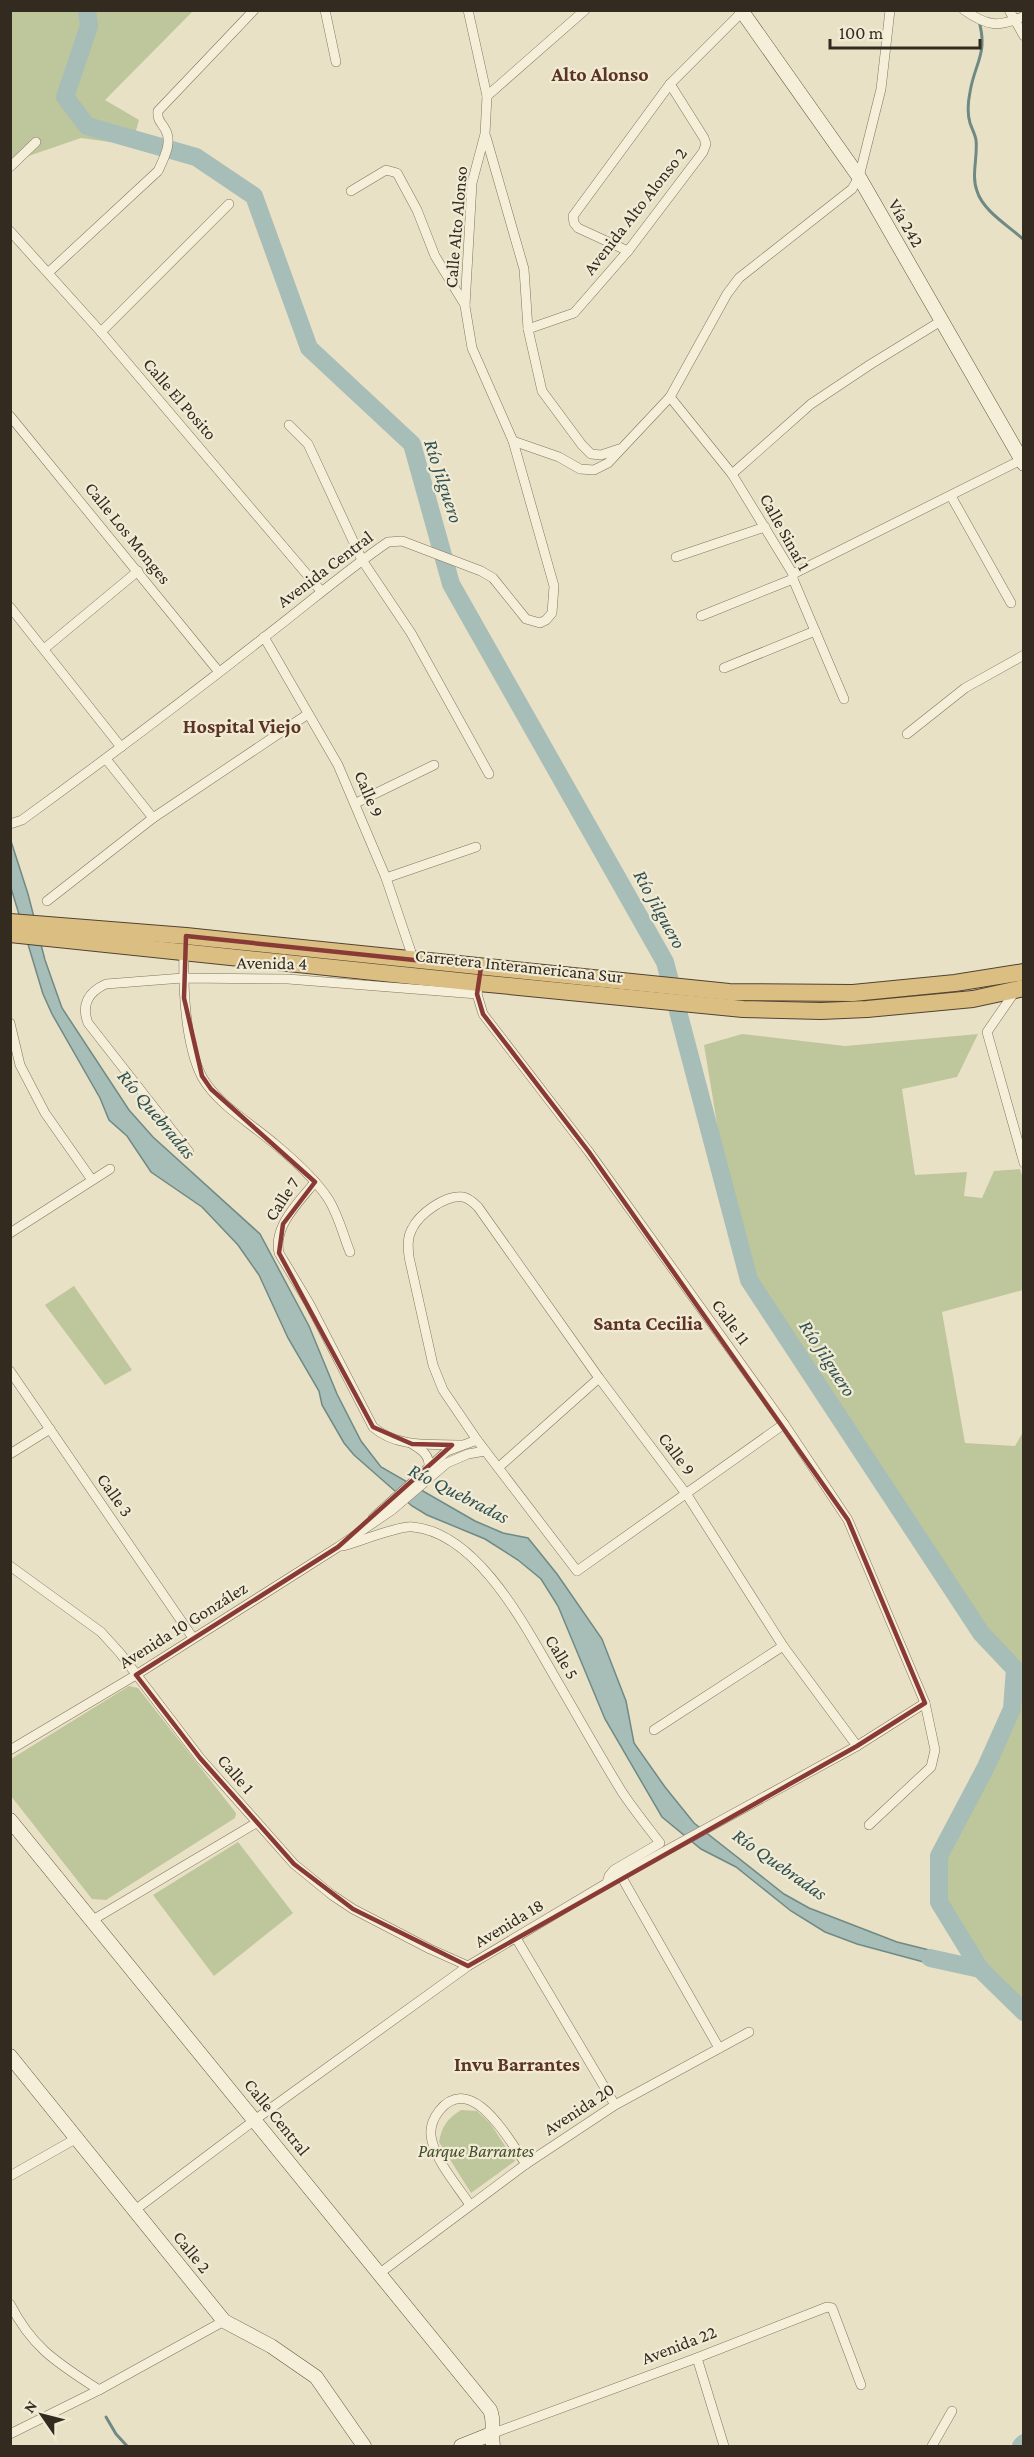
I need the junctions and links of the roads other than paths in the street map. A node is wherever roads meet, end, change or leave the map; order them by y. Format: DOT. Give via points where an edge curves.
graph roads {
  1 [pos="254,10"];
  2 [pos="325,10"];
  3 [pos="468,10"];
  4 [pos="585,10"];
  5 [pos="890,10"];
  6 [pos="964,10"];
  7 [pos="1009,10"];
  8 [pos="1019,10"];
  9 [pos="741,11"];
  10 [pos="1019,18"];
  11 [pos="1023,36"];
  12 [pos="336,62"];
  13 [pos="670,84"];
  14 [pos="488,96"];
  15 [pos="485,134"];
  16 [pos="36,142"];
  17 [pos="10,167"];
  18 [pos="859,177"];
  19 [pos="351,191"];
  20 [pos="229,204"];
  21 [pos="10,231"];
  22 [pos="628,251"];
  23 [pos="49,273"];
  24 [pos="465,306"];
  25 [pos="941,321"];
  26 [pos="528,329"];
  27 [pos="101,332"];
  28 [pos="670,397"];
  29 [pos="10,416"];
  30 [pos="289,425"];
  31 [pos="513,441"];
  32 [pos="624,448"];
  33 [pos="1022,462"];
  34 [pos="732,474"];
  35 [pos="951,496"];
  36 [pos="765,527"];
  37 [pos="676,557"];
  38 [pos="362,560"];
  39 [pos="138,571"];
  40 [pos="793,577"];
  41 [pos="321,591"];
  42 [pos="1011,603"];
  43 [pos="10,607"];
  44 [pos="701,616"];
  45 [pos="815,631"];
  46 [pos="264,637"];
  47 [pos="44,649"];
  48 [pos="1023,655"];
  49 [pos="724,668"];
  50 [pos="219,672"];
  51 [pos="844,699"];
  52 [pos="308,714"];
  53 [pos="907,734"];
  54 [pos="121,747"];
  55 [pos="106,759"];
  56 [pos="434,765"];
  57 [pos="489,774"];
  58 [pos="356,803"];
  59 [pos="153,818"];
  60 [pos="10,824"];
  61 [pos="476,847"];
  62 [pos="386,878"];
  63 [pos="48,901"];
  64 [pos="11,930"];
  65 [pos="185,944"];
  66 [pos="413,968"];
  67 [pos="1023,972"];
  68 [pos="183,978"];
  69 [pos="479,982"];
  70 [pos="1021,987"];
  71 [pos="10,1023"];
  72 [pos="20,1065"];
  73 [pos="10,1071"];
  74 [pos="189,1152"];
  75 [pos="1023,1163"];
  76 [pos="110,1169"];
  77 [pos="92,1180"];
  78 [pos="315,1182"];
  79 [pos="10,1233"];
  80 [pos="350,1252"];
  81 [pos="10,1371"];
  82 [pos="599,1378"];
  83 [pos="784,1424"];
  84 [pos="50,1429"];
  85 [pos="477,1440"];
  86 [pos="412,1444"];
  87 [pos="461,1445"];
  88 [pos="484,1451"];
  89 [pos="10,1454"];
  90 [pos="499,1467"];
  91 [pos="426,1474"];
  92 [pos="687,1495"];
  93 [pos="338,1548"];
  94 [pos="10,1566"];
  95 [pos="194,1638"];
  96 [pos="783,1646"];
  97 [pos="136,1675"];
  98 [pos="925,1703"];
  99 [pos="654,1730"];
  100 [pos="857,1746"];
  101 [pos="10,1750"];
  102 [pos="10,1820"];
  103 [pos="256,1823"];
  104 [pos="869,1825"];
  105 [pos="621,1876"];
  106 [pos="607,1883"];
  107 [pos="91,1921"];
  108 [pos="516,1938"];
  109 [pos="468,1966"];
  110 [pos="749,2032"];
  111 [pos="719,2048"];
  112 [pos="10,2056"];
  113 [pos="615,2104"];
  114 [pos="256,2119"];
  115 [pos="77,2138"];
  116 [pos="526,2164"];
  117 [pos="10,2176"];
  118 [pos="470,2205"];
  119 [pos="135,2210"];
  120 [pos="380,2273"];
  121 [pos="10,2304"];
  122 [pos="225,2321"];
  123 [pos="697,2358"];
  124 [pos="861,2385"];
  125 [pos="99,2390"];
  126 [pos="952,2411"];
  127 [pos="10,2434"];
  128 [pos="492,2440"];
  129 [pos="363,2446"];
  130 [pos="461,2446"];
  131 [pos="724,2446"];
  132 [pos="932,2446"];
  1 -- 23 [label="street" via="158,111 157,117 169,140 158,171"];
  2 -- 12 [label="street"];
  3 -- 14 [label="street, Calle Alto Alonso"];
  4 -- 14 [label="street"];
  5 -- 18 [label="street" via="881,89"];
  6 -- 10 [label="street" via="988,24"];
  7 -- 10 [label="street"];
  8 -- 10 [label="street"];
  9 -- 13 [label="street"];
  9 -- 18 [label="main road, Vía 242"];
  10 -- 11 [label="street"];
  13 -- 22 [label="street, Avenida Alto Alonso 2" via="706,144"];
  13 -- 22 [label="street" via="573,216 578,228"];
  14 -- 15 [label="street, Calle Alto Alonso"];
  15 -- 24 [label="street, Calle Alto Alonso" via="472,183"];
  15 -- 26 [label="street" via="524,269"];
  16 -- 17 [label="street"];
  18 -- 25 [label="main road, Vía 242"];
  18 -- 28 [label="street" via="834,205 738,278"];
  19 -- 24 [label="street" via="386,170 397,173 435,256"];
  20 -- 27 [label="street"];
  21 -- 23 [label="street, Calle El Posito"];
  22 -- 26 [label="street, Avenida Alto Alonso 2" via="574,313"];
  23 -- 27 [label="street, Calle El Posito"];
  24 -- 31 [label="street, Calle Alto Alonso" via="472,348"];
  25 -- 33 [label="main road, Vía 242"];
  25 -- 34 [label="street" via="811,404"];
  26 -- 32 [label="street" via="542,391 582,445 601,455"];
  27 -- 41 [label="street, Calle El Posito"];
  28 -- 32 [label="street"];
  28 -- 34 [label="street, Calle Sinaí 1"];
  29 -- 39 [label="street, Calle Los Monges"];
  30 -- 38 [label="street" via="308,444"];
  31 -- 32 [label="street" via="580,469 594,470"];
  31 -- 38 [label="street, Avenida Central" via="554,586 552,613 546,620 540,624 526,619 493,578 466,563 402,541 388,542"];
  33 -- 35 [label="street"];
  34 -- 36 [label="street, Calle Sinaí 1"];
  35 -- 40 [label="street"];
  35 -- 42 [label="street"];
  36 -- 37 [label="street"];
  36 -- 40 [label="street, Calle Sinaí 1"];
  38 -- 41 [label="street, Avenida Central"];
  38 -- 57 [label="street" via="411,633"];
  39 -- 47 [label="street"];
  39 -- 50 [label="street, Calle Los Monges"];
  40 -- 44 [label="street"];
  40 -- 45 [label="street, Calle Sinaí 1"];
  41 -- 46 [label="street, Avenida Central"];
  43 -- 47 [label="street"];
  45 -- 49 [label="street"];
  45 -- 51 [label="street, Calle Sinaí 1"];
  46 -- 50 [label="street, Avenida Central"];
  46 -- 52 [label="street, Calle 9"];
  47 -- 54 [label="street"];
  48 -- 53 [label="street" via="965,688"];
  50 -- 54 [label="street, Avenida Central"];
  52 -- 58 [label="street, Calle 9" via="339,765"];
  52 -- 59 [label="street"];
  54 -- 55 [label="street, Avenida Central"];
  55 -- 59 [label="street"];
  55 -- 60 [label="street, Avenida Central" via="22,820"];
  56 -- 58 [label="street"];
  58 -- 62 [label="street, Calle 9"];
  59 -- 63 [label="street"];
  61 -- 62 [label="street"];
  62 -- 66 [label="street, Calle 9"];
  64 -- 65 [label="highway, Carretera Interamericana Sur"];
  65 -- 66 [label="highway, Carretera Interamericana Sur"];
  65 -- 68 [label="street, Calle 7"];
  66 -- 69 [label="highway, Carretera Interamericana Sur"];
  67 -- 69 [label="highway, Carretera Interamericana Sur" via="853,993 729,992 647,983"];
  68 -- 69 [label="street, Avenida 4"];
  68 -- 74 [label="street, Avenida 4" via="106,984 88,997 84,1013"];
  68 -- 78 [label="street, Calle 7" via="195,1057 202,1076 211,1089"];
  69 -- 70 [label="highway, Carretera Interamericana Sur" via="743,1009 821,1011 984,997"];
  69 -- 83 [label="street, Calle 11" via="483,1014 589,1152"];
  70 -- 75 [label="street" via="987,1032"];
  71 -- 72 [label="street"];
  72 -- 73 [label="street"];
  72 -- 77 [label="street" via="45,1113"];
  76 -- 77 [label="street"];
  77 -- 79 [label="street"];
  78 -- 80 [label="street" via="328,1199"];
  78 -- 86 [label="street, Calle 7" via="283,1224 277,1244 279,1253 374,1427 388,1437"];
  81 -- 84 [label="street, Calle 3"];
  82 -- 85 [label="street, Calle 9" via="478,1207 466,1197 456,1196 434,1206 412,1228 409,1257 436,1374 450,1404"];
  82 -- 90 [label="street"];
  82 -- 92 [label="street, Calle 9"];
  83 -- 92 [label="street"];
  83 -- 98 [label="street, Calle 11" via="848,1520"];
  84 -- 89 [label="street"];
  84 -- 95 [label="street, Calle 3"];
  85 -- 87 [label="street, Avenida 10 González"];
  85 -- 88 [label="street"];
  86 -- 87 [label="street, Calle 7"];
  86 -- 91 [label="street" via="429,1461"];
  87 -- 91 [label="street, Avenida 10 González" via="447,1451"];
  88 -- 90 [label="street"];
  88 -- 91 [label="street, Avenida 10 González" via="468,1454"];
  90 -- 92 [label="street" via="578,1571"];
  91 -- 93 [label="street, Avenida 10 González"];
  92 -- 96 [label="street, Calle 9"];
  93 -- 95 [label="street, Avenida 10 González"];
  93 -- 106 [label="street, Calle 5" via="410,1526 449,1540 493,1580 516,1610 623,1793 660,1843 614,1870"];
  94 -- 97 [label="street, Calle 1" via="101,1632"];
  95 -- 97 [label="street, Avenida 10 González"];
  96 -- 99 [label="street"];
  96 -- 100 [label="street, Calle 9"];
  97 -- 101 [label="street, Avenida 10 González"];
  97 -- 103 [label="street, Calle 1"];
  98 -- 100 [label="street, Avenida 18"];
  98 -- 104 [label="street, Calle 11" via="935,1750 931,1767"];
  100 -- 105 [label="street, Avenida 18"];
  102 -- 107 [label="main road, Calle Central"];
  103 -- 107 [label="street"];
  103 -- 109 [label="street, Calle 1" via="294,1864 340,1900"];
  105 -- 106 [label="street, Avenida 18"];
  105 -- 111 [label="street"];
  106 -- 108 [label="street, Avenida 18"];
  107 -- 114 [label="main road, Calle Central"];
  108 -- 109 [label="street, Avenida 18"];
  108 -- 113 [label="street"];
  109 -- 114 [label="street, Avenida 18"];
  110 -- 111 [label="street, Avenida 20"];
  111 -- 113 [label="street, Avenida 20"];
  112 -- 115 [label="main road, Calle 2"];
  113 -- 116 [label="street, Avenida 20"];
  114 -- 119 [label="street, Avenida 18"];
  114 -- 120 [label="main road, Calle Central"];
  115 -- 117 [label="street"];
  115 -- 119 [label="main road, Calle 2"];
  116 -- 118 [label="street, Avenida 20"];
  116 -- 118 [label="street" via="490,2114 474,2102 456,2100 441,2109 431,2123 431,2139"];
  118 -- 120 [label="street, Avenida 20"];
  119 -- 122 [label="main road, Calle 2"];
  120 -- 128 [label="main road, Calle Central" via="490,2410"];
  121 -- 125 [label="street" via="37,2344"];
  122 -- 125 [label="street"];
  122 -- 129 [label="main road, Calle 2" via="271,2346 315,2377"];
  123 -- 124 [label="street, Avenida 22" via="830,2307"];
  123 -- 128 [label="street, Avenida 22"];
  123 -- 131 [label="street"];
  125 -- 127 [label="street"];
  126 -- 132 [label="street"];
  128 -- 130 [label="main road, Avenida 22"];
}
